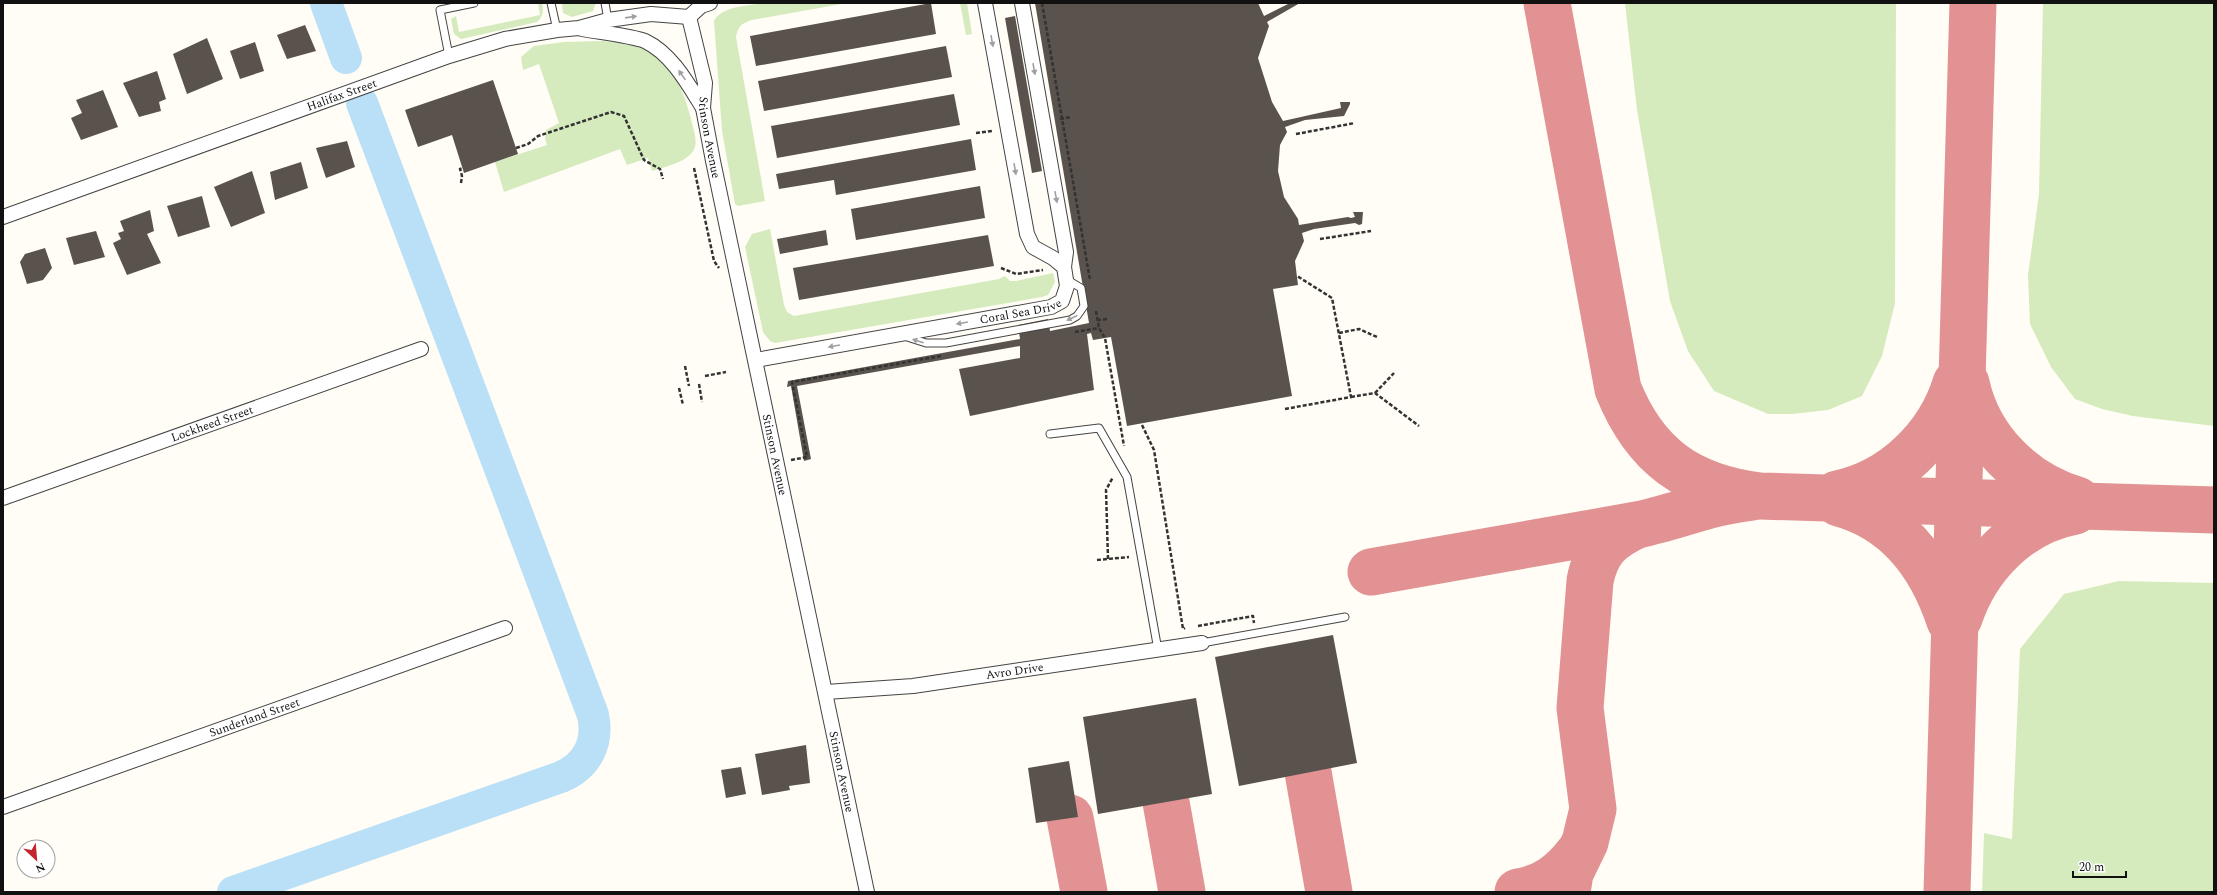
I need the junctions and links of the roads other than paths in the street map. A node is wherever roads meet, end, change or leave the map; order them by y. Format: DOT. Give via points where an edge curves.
graph roads {
  1 [pos="474,3"];
  2 [pos="551,3"];
  3 [pos="604,3"];
  4 [pos="710,3"];
  5 [pos="985,3"];
  6 [pos="1022,3"];
  7 [pos="689,17"];
  8 [pos="608,20"];
  9 [pos="579,28"];
  10 [pos="557,30"];
  11 [pos="449,56"];
  12 [pos="703,108"];
  13 [pos="3,216"];
  14 [pos="1065,273"];
  15 [pos="897,334"];
  16 [pos="421,349"];
  17 [pos="756,360"];
  18 [pos="1050,434"];
  19 [pos="3,498"];
  20 [pos="1345,617"];
  21 [pos="505,628"];
  22 [pos="1202,643"];
  23 [pos="1158,650"];
  24 [pos="826,692"];
  25 [pos="3,807"];
  26 [pos="867,892"];
  1 -- 11 [label="lane" via="440,10"];
  2 -- 10 [label="lane"];
  3 -- 8 [label="lane"];
  4 -- 7 [label="street"];
  5 -- 14 [label="street, one-way" via="1027,234 1033,247 1053,258"];
  6 -- 14 [label="street, Coral Sea Drive, one-way" via="1066,252"];
  8 -- 7 [label="street, Halifax Street, one-way" via="651,14"];
  7 -- 12 [label="street, Stinson Avenue" via="705,84"];
  8 -- 9 [label="street, Halifax Street"];
  9 -- 10 [label="street, Halifax Street"];
  12 -- 9 [label="street, one-way" via="670,60 645,41"];
  10 -- 11 [label="street, Halifax Street" via="505,39"];
  11 -- 13 [label="street, Halifax Street"];
  12 -- 17 [label="street, Stinson Avenue"];
  14 -- 15 [label="street, Coral Sea Drive, one-way" via="1068,286 1062,301 1051,307"];
  14 -- 15 [label="lane, one-way" via="1081,288 1084,306 1077,316 1070,320 946,343 926,344"];
  15 -- 17 [label="street, Coral Sea Drive, one-way"];
  16 -- 19 [label="street, Lockheed Street"];
  17 -- 24 [label="street, Stinson Avenue"];
  18 -- 23 [label="lane" via="1099,428 1127,477"];
  20 -- 22 [label="lane"];
  21 -- 25 [label="street, Sunderland Street"];
  22 -- 23 [label="street, Avro Drive"];
  23 -- 24 [label="street, Avro Drive" via="913,686"];
  24 -- 26 [label="street, Stinson Avenue"];
}
